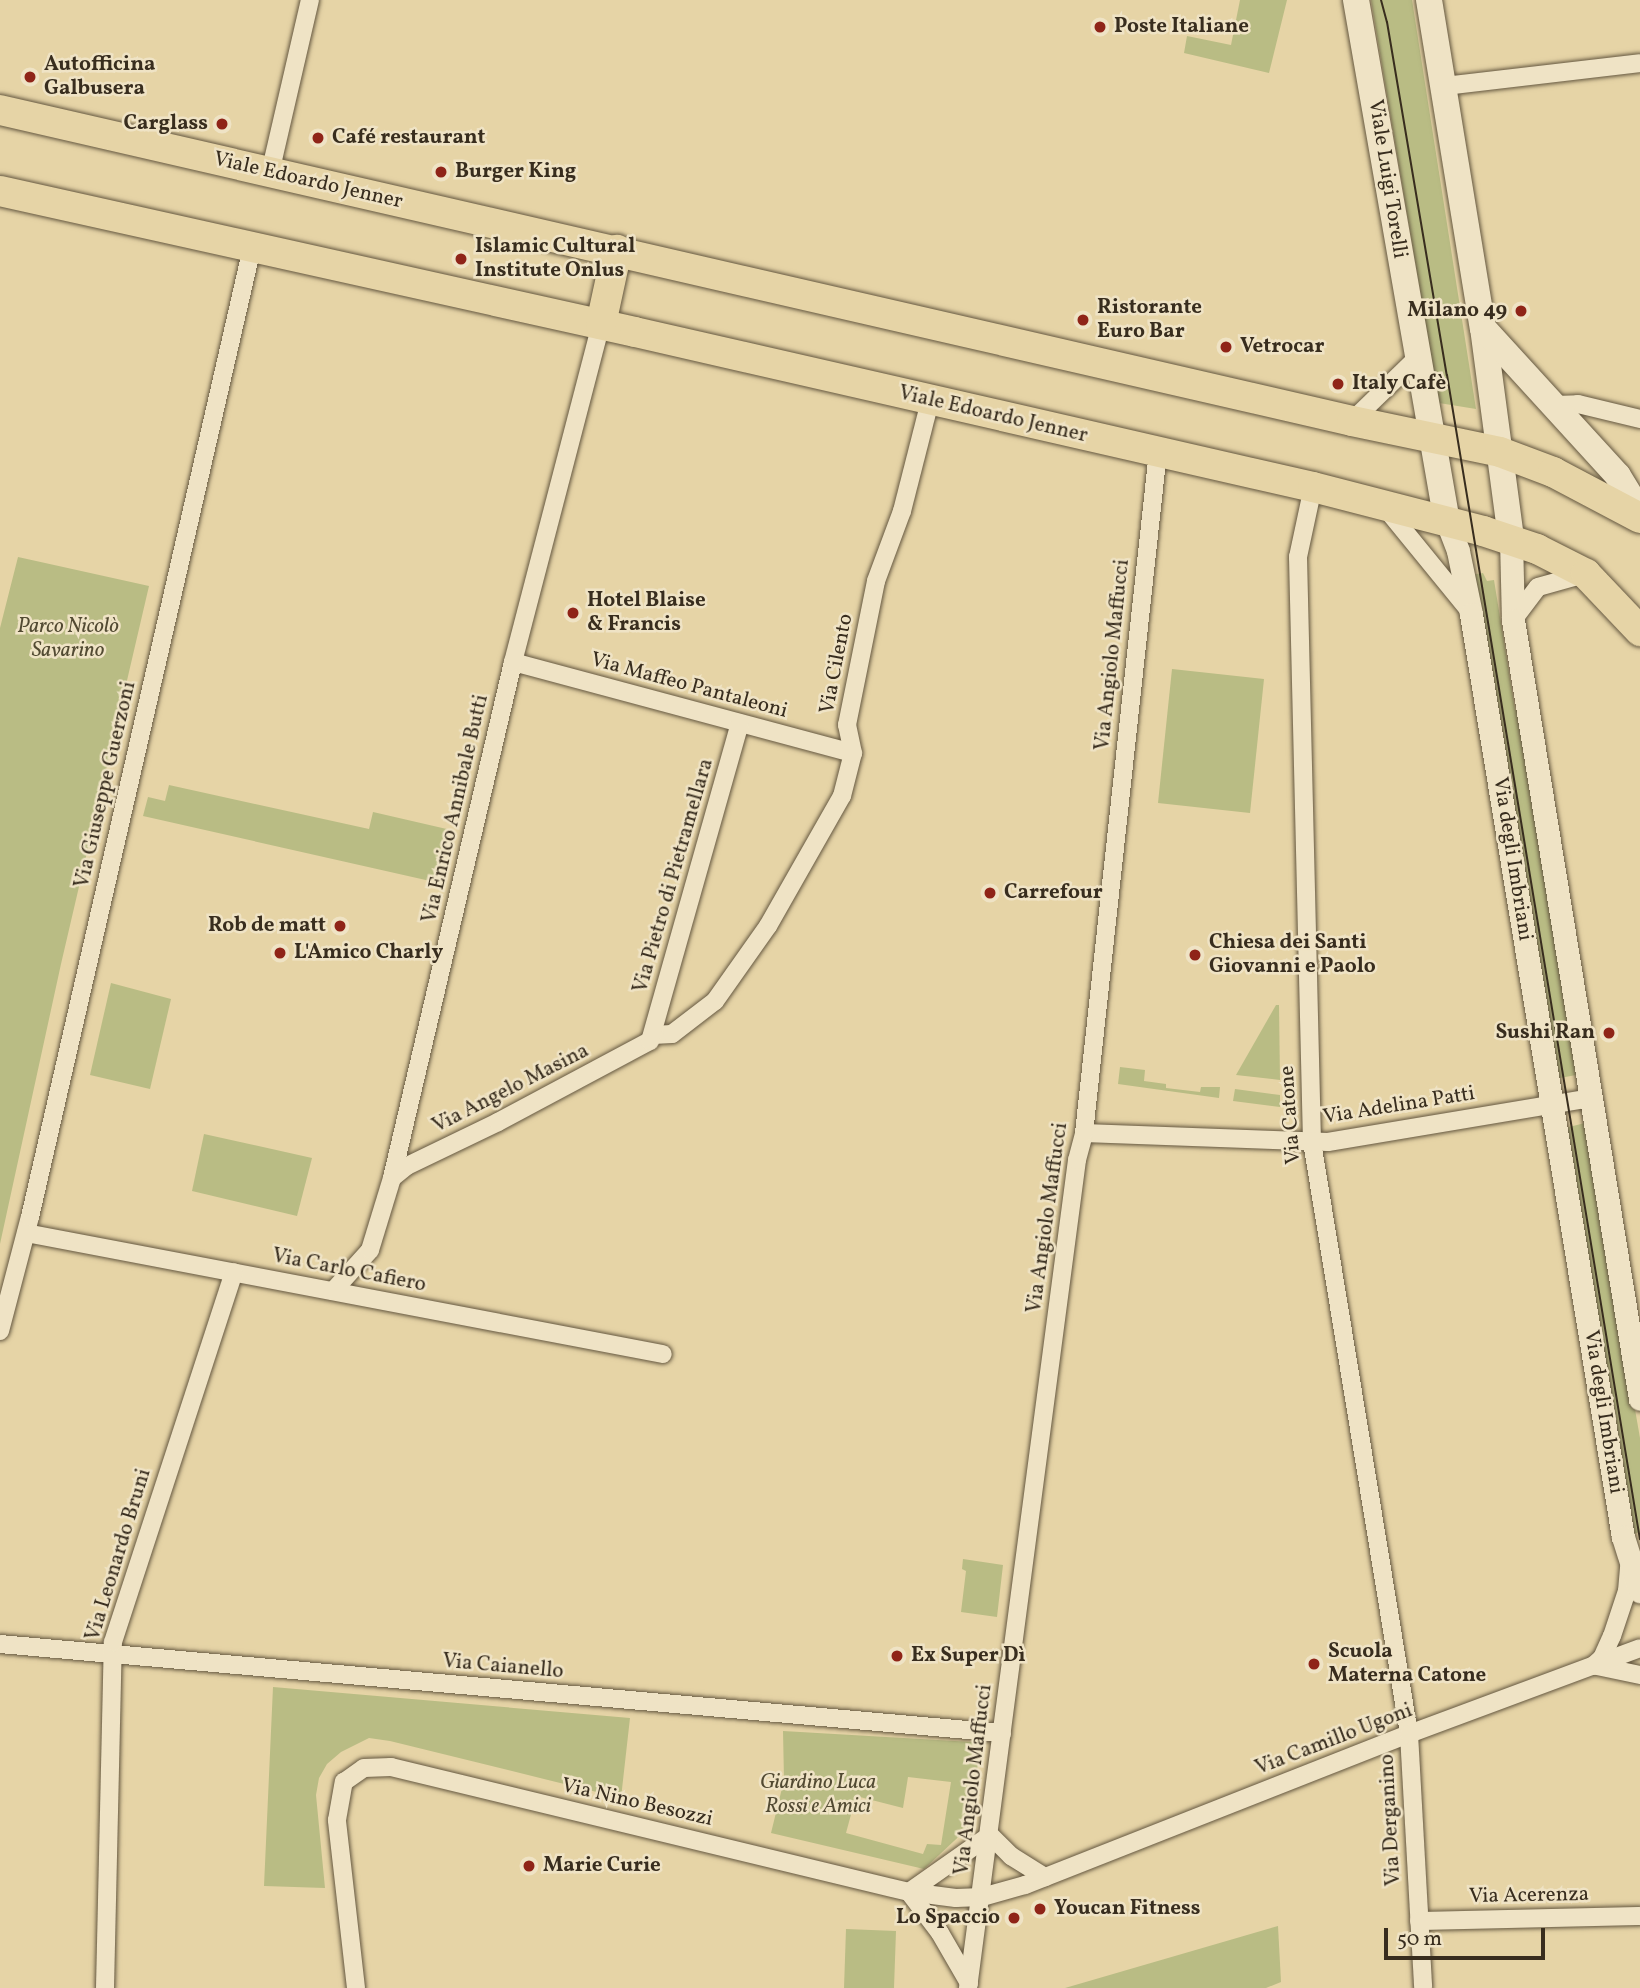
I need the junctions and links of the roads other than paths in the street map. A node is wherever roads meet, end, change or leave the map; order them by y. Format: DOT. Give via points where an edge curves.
graph roads {
  1 [pos="310,0"];
  2 [pos="1356,0"];
  3 [pos="1429,0"];
  4 [pos="1640,63"];
  5 [pos="1444,86"];
  6 [pos="0,110"];
  7 [pos="270,173"];
  8 [pos="0,191"];
  9 [pos="252,248"];
  10 [pos="617,250"];
  11 [pos="601,324"];
  12 [pos="1483,328"];
  13 [pos="1416,359"];
  14 [pos="930,401"];
  15 [pos="1555,405"];
  16 [pos="1640,419"];
  17 [pos="1352,421"];
  18 [pos="1431,439"];
  19 [pos="1158,452"];
  20 [pos="1500,452"];
  21 [pos="1313,487"];
  22 [pos="1384,506"];
  23 [pos="1640,512"];
  24 [pos="1640,518"];
  25 [pos="1447,522"];
  26 [pos="1511,538"];
  27 [pos="1586,574"];
  28 [pos="1471,614"];
  29 [pos="1513,620"];
  30 [pos="1640,631"];
  31 [pos="513,662"];
  32 [pos="740,723"];
  33 [pos="853,753"];
  34 [pos="652,1038"];
  35 [pos="1590,1098"];
  36 [pos="1553,1104"];
  37 [pos="1084,1133"];
  38 [pos="1312,1142"];
  39 [pos="392,1178"];
  40 [pos="26,1233"];
  41 [pos="234,1272"];
  42 [pos="333,1291"];
  43 [pos="0,1331"];
  44 [pos="663,1354"];
  45 [pos="1640,1399"];
  46 [pos="1627,1553"];
  47 [pos="1640,1591"];
  48 [pos="0,1644"];
  49 [pos="1640,1648"];
  50 [pos="113,1657"];
  51 [pos="1587,1668"];
  52 [pos="1640,1675"];
  53 [pos="1002,1733"];
  54 [pos="1409,1734"];
  55 [pos="990,1835"];
  56 [pos="1045,1877"];
  57 [pos="909,1892"];
  58 [pos="982,1897"];
  59 [pos="1640,1916"];
  60 [pos="1419,1921"];
  61 [pos="969,1985"];
  62 [pos="104,1988"];
  63 [pos="356,1988"];
  64 [pos="1423,1988"];
  1 -- 7 [label="street"];
  2 -- 13 [label="main road, Viale Luigi Torelli"];
  3 -- 5 [label="main road"];
  4 -- 5 [label="street"];
  5 -- 12 [label="main road"];
  6 -- 7 [label="main road, Viale Edoardo Jenner"];
  7 -- 10 [label="main road, Viale Edoardo Jenner"];
  8 -- 9 [label="main road, Viale Edoardo Jenner"];
  9 -- 11 [label="main road, Viale Edoardo Jenner"];
  9 -- 40 [label="street, Via Giuseppe Guerzoni"];
  10 -- 11 [label="main road"];
  10 -- 17 [label="main road, Viale Edoardo Jenner"];
  11 -- 14 [label="main road, Viale Edoardo Jenner"];
  11 -- 31 [label="street, Via Enrico Annibale Butti"];
  12 -- 15 [label="main road"];
  12 -- 20 [label="main road"];
  13 -- 17 [label="street"];
  13 -- 18 [label="main road, Viale Luigi Torelli"];
  14 -- 19 [label="main road, Viale Edoardo Jenner"];
  14 -- 33 [label="street, Via Cilento" via="902,511 876,581 847,725"];
  15 -- 16 [label="street" via="1578,404"];
  15 -- 23 [label="main road" via="1622,482"];
  17 -- 18 [label="main road, Viale Edoardo Jenner"];
  18 -- 20 [label="main road, Viale Edoardo Jenner"];
  18 -- 25 [label="main road, Viale Luigi Torelli"];
  19 -- 21 [label="main road, Viale Edoardo Jenner"];
  19 -- 37 [label="street, Via Angiolo Maffucci"];
  20 -- 24 [label="main road, Viale Edoardo Jenner" via="1553,472"];
  20 -- 26 [label="main road"];
  21 -- 22 [label="main road, Viale Edoardo Jenner"];
  21 -- 38 [label="street, Via Catone" via="1298,557"];
  22 -- 25 [label="main road, Viale Edoardo Jenner"];
  22 -- 28 [label="street"];
  25 -- 26 [label="main road, Viale Edoardo Jenner"];
  25 -- 28 [label="street, Via degli Imbriani"];
  26 -- 27 [label="main road, Viale Edoardo Jenner"];
  26 -- 29 [label="street, Via degli Imbriani"];
  27 -- 29 [label="street" via="1538,587"];
  27 -- 30 [label="main road"];
  28 -- 36 [label="street, Via degli Imbriani"];
  29 -- 35 [label="street, Via degli Imbriani"];
  31 -- 32 [label="street, Via Maffeo Pantaleoni"];
  31 -- 39 [label="street, Via Enrico Annibale Butti"];
  32 -- 33 [label="street, Via Maffeo Pantaleoni"];
  32 -- 34 [label="street, Via Pietro di Pietramellara"];
  33 -- 34 [label="street, Via Cilento" via="842,796 768,926 715,1001 672,1034"];
  34 -- 39 [label="street, Via Angelo Masina"];
  35 -- 36 [label="street"];
  35 -- 45 [label="street, Via degli Imbriani"];
  36 -- 38 [label="street, Via Adelina Patti"];
  36 -- 46 [label="street, Via degli Imbriani"];
  37 -- 38 [label="street, Via Adelina Patti"];
  37 -- 53 [label="street, Via Angiolo Maffucci"];
  38 -- 54 [label="street, Via Catone"];
  39 -- 42 [label="street, Via Enrico Annibale Butti" via="369,1250"];
  40 -- 41 [label="street, Via Carlo Cafiero"];
  40 -- 43 [label="street, Via Giuseppe Guerzoni"];
  41 -- 42 [label="street, Via Carlo Cafiero"];
  41 -- 50 [label="street, Via Leonardo Bruni" via="116,1632"];
  42 -- 44 [label="street, Via Carlo Cafiero"];
  46 -- 47 [label="street, Via degli Imbriani"];
  46 -- 51 [label="street, Via degli Imbriani" via="1629,1581 1620,1613 1602,1658"];
  48 -- 50 [label="street, Via Caianello"];
  49 -- 51 [label="street, Via Camillo Ugoni"];
  50 -- 53 [label="street, Via Caianello"];
  50 -- 62 [label="street, Via Leonardo Bruni"];
  51 -- 52 [label="street" via="1608,1667"];
  51 -- 54 [label="street, Via Camillo Ugoni"];
  53 -- 55 [label="street, Via Angiolo Maffucci"];
  54 -- 56 [label="street, Via Camillo Ugoni"];
  54 -- 60 [label="street, Via Derganino"];
  55 -- 56 [label="street" via="1011,1856"];
  55 -- 57 [label="street"];
  55 -- 58 [label="street, Via Angiolo Maffucci"];
  56 -- 58 [label="street, Via Camillo Ugoni"];
  57 -- 58 [label="street, Via Nino Besozzi"];
  57 -- 61 [label="street" via="940,1933"];
  57 -- 63 [label="street, Via Nino Besozzi" via="377,1766 354,1773 344,1782 337,1820"];
  58 -- 61 [label="street, Via Angiolo Maffucci"];
  59 -- 60 [label="street, Via Acerenza"];
  60 -- 64 [label="street, Via Derganino"];
}
